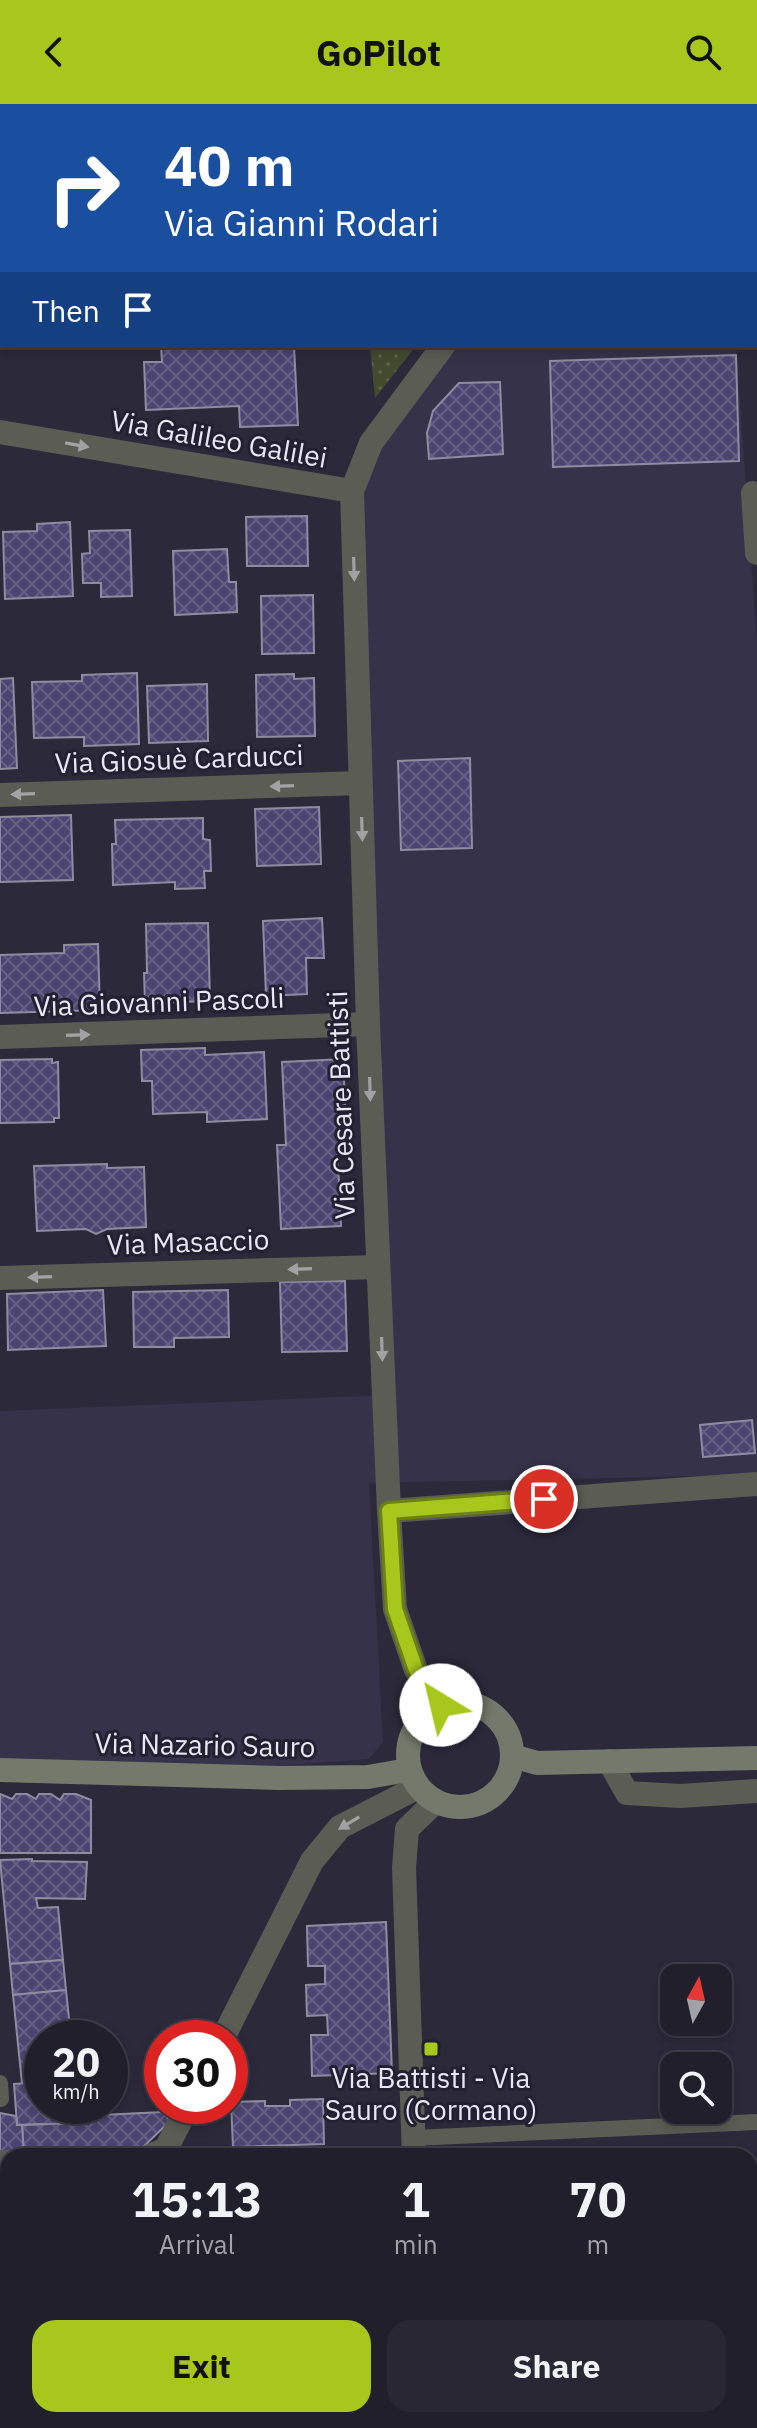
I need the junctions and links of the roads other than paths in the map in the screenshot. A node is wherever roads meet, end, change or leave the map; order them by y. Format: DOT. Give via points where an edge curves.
graph roads {
  1 [pos="442,348"];
  2 [pos="0,432"];
  3 [pos="352,491"];
  4 [pos="753,493"];
  5 [pos="757,553"];
  6 [pos="360,783"];
  7 [pos="0,795"];
  8 [pos="368,1024"];
  9 [pos="0,1037"];
  10 [pos="378,1267"];
  11 [pos="0,1278"];
  12 [pos="757,1484"];
  13 [pos="389,1511"];
  14 [pos="441,1705"];
  15 [pos="513,1756"];
  16 [pos="757,1758"];
  17 [pos="609,1761"];
  18 [pos="0,1770"];
  19 [pos="420,1786"];
  20 [pos="757,1791"];
  21 [pos="232,2020"];
  22 [pos="757,2122"];
  23 [pos="179,2124"];
  24 [pos="414,2147"];
  25 [pos="167,2148"];
  1 -- 3 [label="street, Via Galileo Galilei" via="371,443"];
  2 -- 3 [label="street, Via Galileo Galilei, one-way"];
  3 -- 6 [label="street, Via Cesare Battisti, one-way"];
  4 -- 5 [label="street"];
  6 -- 7 [label="street, Via Giosuè Carducci, one-way"];
  6 -- 8 [label="street, Via Cesare Battisti, one-way"];
  9 -- 8 [label="street, Via Giovanni Pascoli, one-way"];
  8 -- 10 [label="street, Via Cesare Battisti, one-way"];
  10 -- 11 [label="street, Via Masaccio, one-way"];
  10 -- 13 [label="street, Via Cesare Battisti, one-way"];
  12 -- 13 [label="street"];
  13 -- 14 [label="street, Via Cesare Battisti" via="395,1609 416,1670"];
  14 -- 15 [label="street" via="465,1702 499,1718"];
  14 -- 19 [label="street" via="410,1737"];
  15 -- 17 [label="street" via="537,1763"];
  15 -- 19 [label="street" via="510,1774 479,1805 457,1808"];
  16 -- 17 [label="street"];
  17 -- 20 [label="street" via="627,1793"];
  18 -- 19 [label="street, Via Nazario Sauro" via="368,1777"];
  19 -- 21 [label="street, one-way" via="340,1827 312,1861"];
  19 -- 24 [label="street" via="407,1829 404,1868"];
  22 -- 24 [label="lane"];
  23 -- 25 [label="street"];
}
